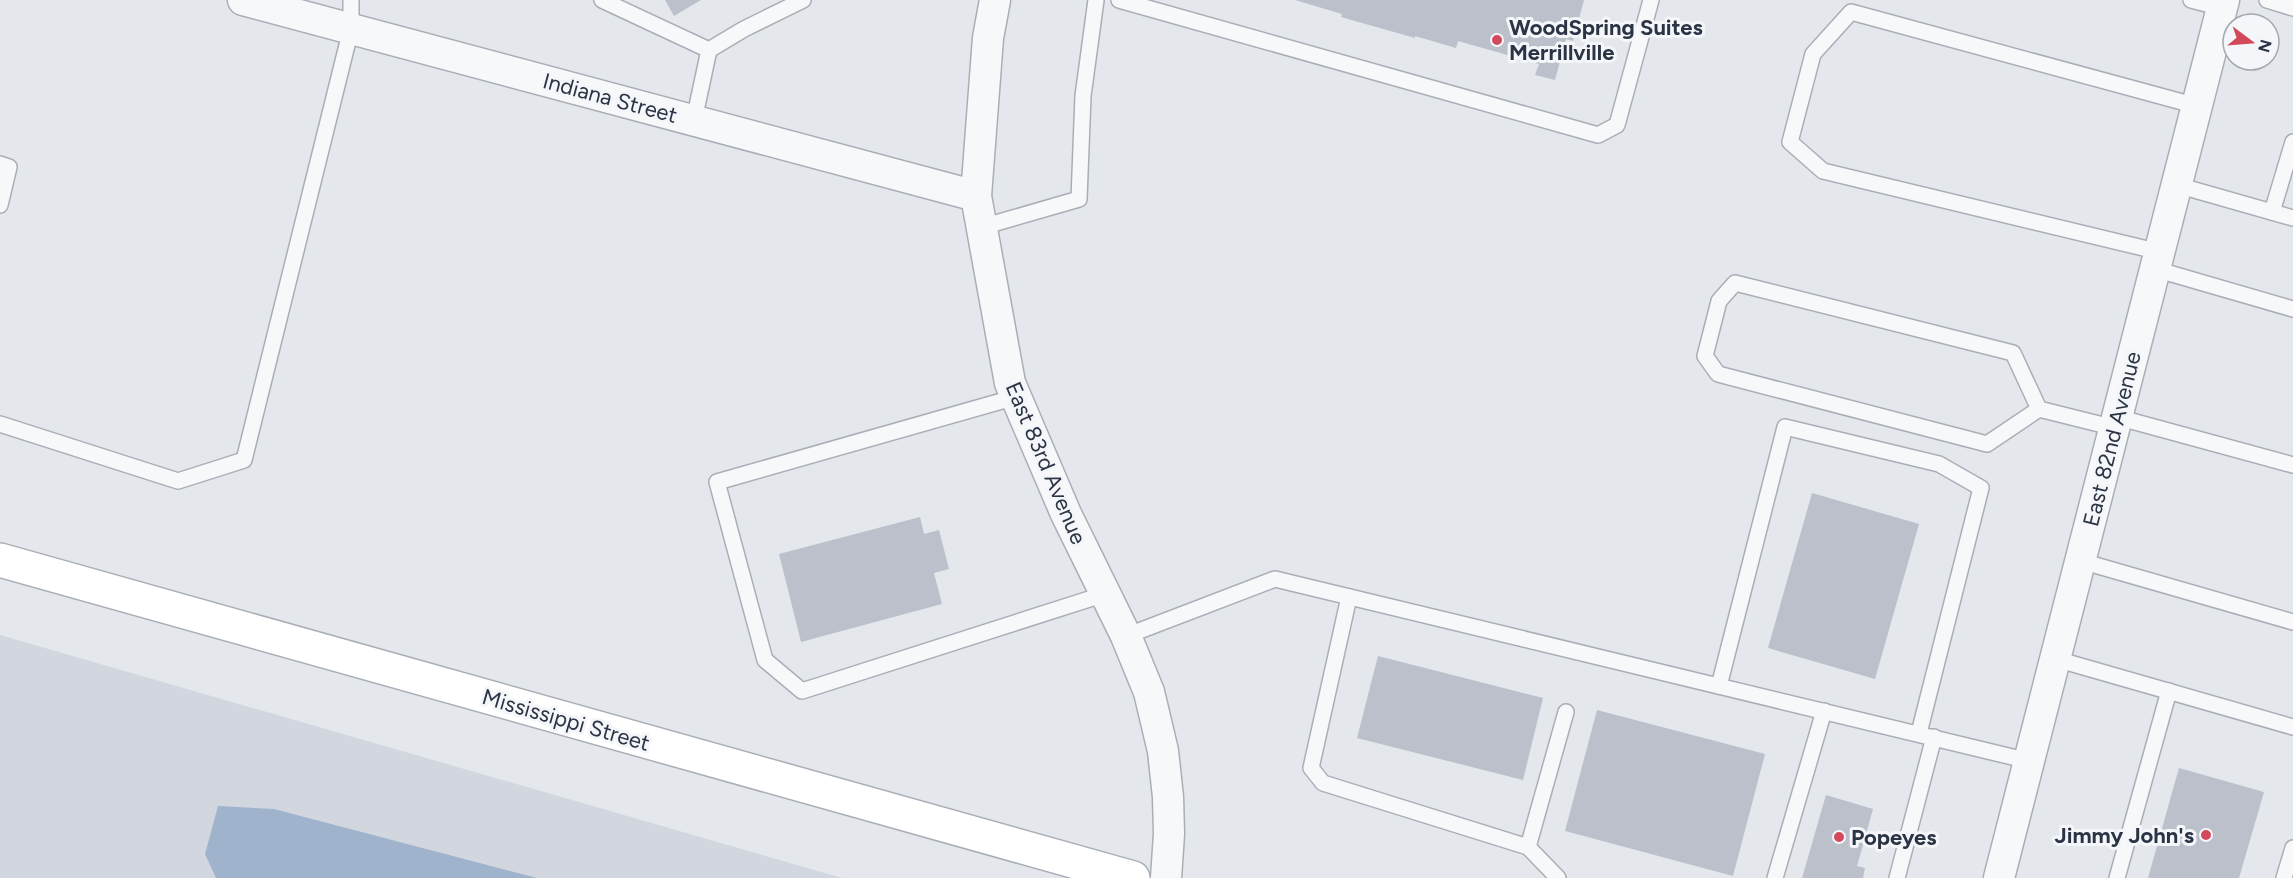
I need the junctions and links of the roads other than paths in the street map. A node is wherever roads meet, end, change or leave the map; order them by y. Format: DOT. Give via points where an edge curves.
graph roads {
  1 [pos="243,0"];
  2 [pos="602,0"];
  3 [pos="803,0"];
  4 [pos="995,0"];
  5 [pos="1096,0"];
  6 [pos="1119,0"];
  7 [pos="1651,0"];
  8 [pos="2191,0"];
  9 [pos="2267,0"];
  10 [pos="2223,4"];
  11 [pos="2293,8"];
  12 [pos="351,14"];
  13 [pos="709,50"];
  14 [pos="2197,106"];
  15 [pos="694,120"];
  16 [pos="2293,142"];
  17 [pos="0,164"];
  18 [pos="2177,185"];
  19 [pos="976,196"];
  20 [pos="0,205"];
  21 [pos="2272,212"];
  22 [pos="2293,218"];
  23 [pos="982,227"];
  24 [pos="2158,260"];
  25 [pos="2293,309"];
  26 [pos="1016,397"];
  27 [pos="2038,409"];
  28 [pos="2116,422"];
  29 [pos="0,424"];
  30 [pos="2293,465"];
  31 [pos="0,560"];
  32 [pos="2081,561"];
  33 [pos="1105,594"];
  34 [pos="1349,597"];
  35 [pos="2293,622"];
  36 [pos="1126,636"];
  37 [pos="2056,659"];
  38 [pos="1719,686"];
  39 [pos="2169,691"];
  40 [pos="1824,711"];
  41 [pos="1566,712"];
  42 [pos="2293,727"];
  43 [pos="1926,735"];
  44 [pos="2029,761"];
  45 [pos="1528,847"];
  46 [pos="2293,848"];
  47 [pos="1133,878"];
  48 [pos="1166,878"];
  49 [pos="1558,878"];
  50 [pos="1775,878"];
  51 [pos="1897,878"];
  52 [pos="1999,878"];
  53 [pos="2117,878"];
  54 [pos="2284,878"];
  1 -- 12 [label="street, Indiana Street"];
  2 -- 13 [label="lane"];
  3 -- 13 [label="lane"];
  4 -- 19 [label="street, East 83rd Avenue" via="988,38"];
  5 -- 23 [label="lane" via="1083,96 1078,199"];
  6 -- 7 [label="lane" via="1598,135 1617,125"];
  8 -- 10 [label="lane"];
  9 -- 11 [label="lane"];
  10 -- 14 [label="street, East 82nd Avenue"];
  12 -- 15 [label="street, Indiana Street"];
  12 -- 29 [label="lane" via="244,460 178,481"];
  13 -- 15 [label="lane"];
  14 -- 18 [label="street, East 82nd Avenue"];
  14 -- 24 [label="lane" via="1851,12 1813,54 1790,142 1823,171"];
  15 -- 19 [label="street, Indiana Street"];
  16 -- 21 [label="lane"];
  17 -- 20 [label="lane" via="9,167"];
  18 -- 21 [label="lane"];
  18 -- 24 [label="street, East 82nd Avenue"];
  19 -- 23 [label="street, East 83rd Avenue"];
  21 -- 22 [label="lane"];
  23 -- 26 [label="street, East 83rd Avenue" via="1010,383"];
  24 -- 25 [label="lane"];
  24 -- 28 [label="street, East 82nd Avenue"];
  26 -- 33 [label="street, East 83rd Avenue"];
  26 -- 33 [label="lane" via="717,482 765,660 802,691"];
  27 -- 27 [label="lane" via="2013,353 1735,283 1719,301 1705,356 1718,374 1987,444"];
  27 -- 28 [label="lane"];
  28 -- 30 [label="lane"];
  28 -- 32 [label="street, East 82nd Avenue"];
  31 -- 47 [label="street, Mississippi Street"];
  32 -- 35 [label="lane"];
  32 -- 37 [label="street, East 82nd Avenue"];
  33 -- 36 [label="street, East 83rd Avenue"];
  34 -- 36 [label="lane" via="1275,579"];
  34 -- 38 [label="lane"];
  34 -- 45 [label="lane" via="1311,768 1323,783"];
  36 -- 48 [label="street, East 83rd Avenue" via="1149,692 1163,751 1168,806"];
  37 -- 39 [label="lane"];
  37 -- 44 [label="street, East 82nd Avenue"];
  38 -- 40 [label="lane"];
  38 -- 43 [label="lane" via="1785,427 1939,464 1981,488"];
  39 -- 42 [label="lane"];
  39 -- 53 [label="lane"];
  40 -- 43 [label="lane"];
  40 -- 50 [label="lane"];
  41 -- 45 [label="lane"];
  43 -- 44 [label="lane"];
  43 -- 51 [label="lane"];
  44 -- 52 [label="street, East 82nd Avenue"];
  45 -- 49 [label="lane"];
  46 -- 54 [label="lane"];
}
